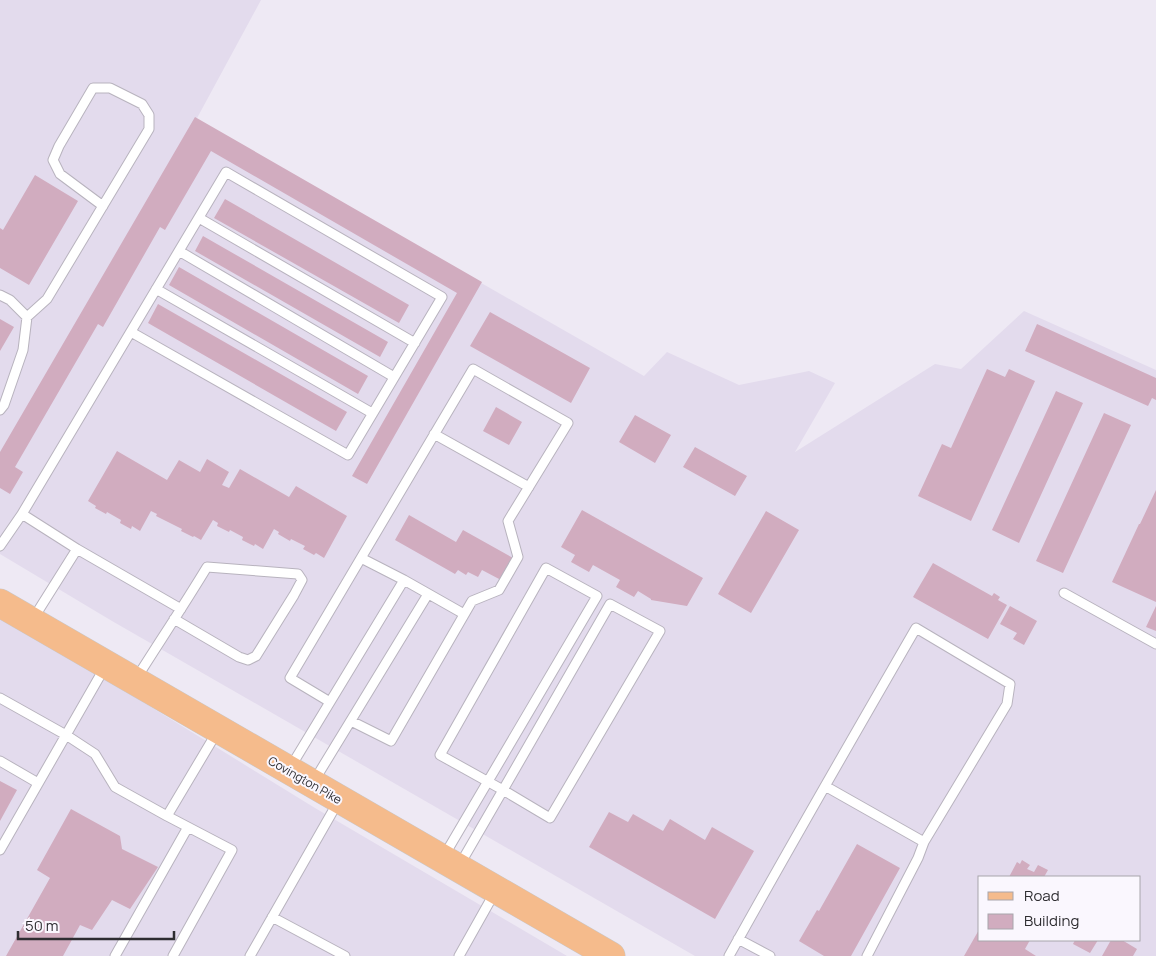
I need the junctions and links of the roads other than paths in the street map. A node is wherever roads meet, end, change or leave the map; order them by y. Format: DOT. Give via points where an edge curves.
graph roads {
  1 [pos="102,206"];
  2 [pos="199,218"];
  3 [pos="179,251"];
  4 [pos="156,289"];
  5 [pos="0,295"];
  6 [pos="28,317"];
  7 [pos="130,332"];
  8 [pos="415,343"];
  9 [pos="394,377"];
  10 [pos="0,410"];
  11 [pos="372,413"];
  12 [pos="434,434"];
  13 [pos="529,487"];
  14 [pos="22,514"];
  15 [pos="0,546"];
  16 [pos="77,549"];
  17 [pos="361,558"];
  18 [pos="404,580"];
  19 [pos="1064,593"];
  20 [pos="428,594"];
  21 [pos="597,596"];
  22 [pos="0,603"];
  23 [pos="610,604"];
  24 [pos="181,609"];
  25 [pos="464,614"];
  26 [pos="174,619"];
  27 [pos="32,621"];
  28 [pos="1156,644"];
  29 [pos="106,664"];
  30 [pos="135,681"];
  31 [pos="0,698"];
  32 [pos="330,702"];
  33 [pos="351,721"];
  34 [pos="218,729"];
  35 [pos="66,735"];
  36 [pos="0,761"];
  37 [pos="288,770"];
  38 [pos="488,781"];
  39 [pos="38,783"];
  40 [pos="313,784"];
  41 [pos="825,786"];
  42 [pos="503,790"];
  43 [pos="340,799"];
  44 [pos="167,816"];
  45 [pos="188,827"];
  46 [pos="924,842"];
  47 [pos="0,850"];
  48 [pos="450,863"];
  49 [pos="497,890"];
  50 [pos="272,917"];
  51 [pos="738,939"];
  52 [pos="116,956"];
  53 [pos="173,956"];
  54 [pos="250,956"];
  55 [pos="344,956"];
  56 [pos="459,956"];
  57 [pos="611,956"];
  58 [pos="729,956"];
  59 [pos="770,956"];
  60 [pos="867,956"];
  1 -- 1 [label="lane" via="149,129 149,115 142,104 110,88 94,88 53,160 60,174"];
  1 -- 6 [label="lane" via="47,299"];
  2 -- 3 [label="lane"];
  2 -- 8 [label="lane"];
  2 -- 8 [label="lane" via="226,172 442,297"];
  3 -- 4 [label="lane"];
  3 -- 9 [label="lane"];
  4 -- 7 [label="lane"];
  4 -- 11 [label="lane"];
  5 -- 6 [label="lane"];
  6 -- 10 [label="lane" via="23,350"];
  7 -- 11 [label="lane" via="348,455"];
  7 -- 14 [label="lane"];
  8 -- 9 [label="lane"];
  9 -- 11 [label="lane"];
  12 -- 13 [label="lane"];
  12 -- 13 [label="lane" via="473,369 568,423"];
  12 -- 17 [label="lane"];
  13 -- 25 [label="lane" via="508,521 518,557 499,590 472,601"];
  14 -- 15 [label="lane"];
  14 -- 16 [label="lane"];
  16 -- 24 [label="lane"];
  16 -- 27 [label="lane"];
  17 -- 18 [label="lane"];
  17 -- 32 [label="lane" via="290,678"];
  18 -- 20 [label="lane"];
  18 -- 32 [label="lane"];
  19 -- 28 [label="lane"];
  20 -- 25 [label="lane"];
  20 -- 33 [label="lane"];
  21 -- 23 [label="lane"];
  21 -- 38 [label="lane"];
  21 -- 38 [label="lane" via="546,568 440,755"];
  22 -- 27 [label="main road, Covington Pike"];
  23 -- 42 [label="lane"];
  23 -- 42 [label="lane" via="660,631 550,818"];
  24 -- 26 [label="lane"];
  24 -- 26 [label="lane" via="207,567 298,574 302,580 256,656 248,660 239,658"];
  25 -- 33 [label="lane" via="391,741"];
  26 -- 30 [label="lane"];
  27 -- 29 [label="main road, Covington Pike"];
  29 -- 30 [label="main road, Covington Pike"];
  29 -- 35 [label="lane"];
  30 -- 34 [label="main road, Covington Pike"];
  31 -- 35 [label="lane"];
  32 -- 37 [label="lane"];
  33 -- 40 [label="lane"];
  34 -- 37 [label="main road, Covington Pike"];
  34 -- 44 [label="lane"];
  35 -- 39 [label="lane"];
  35 -- 44 [label="lane" via="94,754 115,786"];
  36 -- 39 [label="lane"];
  37 -- 40 [label="main road, Covington Pike"];
  38 -- 42 [label="lane"];
  38 -- 48 [label="lane"];
  39 -- 47 [label="lane"];
  40 -- 43 [label="main road, Covington Pike"];
  41 -- 46 [label="lane"];
  41 -- 46 [label="lane" via="916,628 1010,684 1007,704"];
  41 -- 51 [label="lane"];
  42 -- 48 [label="lane"];
  43 -- 48 [label="main road, Covington Pike"];
  43 -- 50 [label="lane"];
  44 -- 45 [label="lane"];
  45 -- 52 [label="lane"];
  45 -- 53 [label="lane" via="232,850"];
  46 -- 60 [label="lane"];
  48 -- 49 [label="main road, Covington Pike"];
  49 -- 56 [label="lane"];
  49 -- 57 [label="main road, Covington Pike"];
  50 -- 54 [label="lane"];
  50 -- 55 [label="lane"];
  51 -- 58 [label="lane"];
  51 -- 59 [label="lane"];
}
